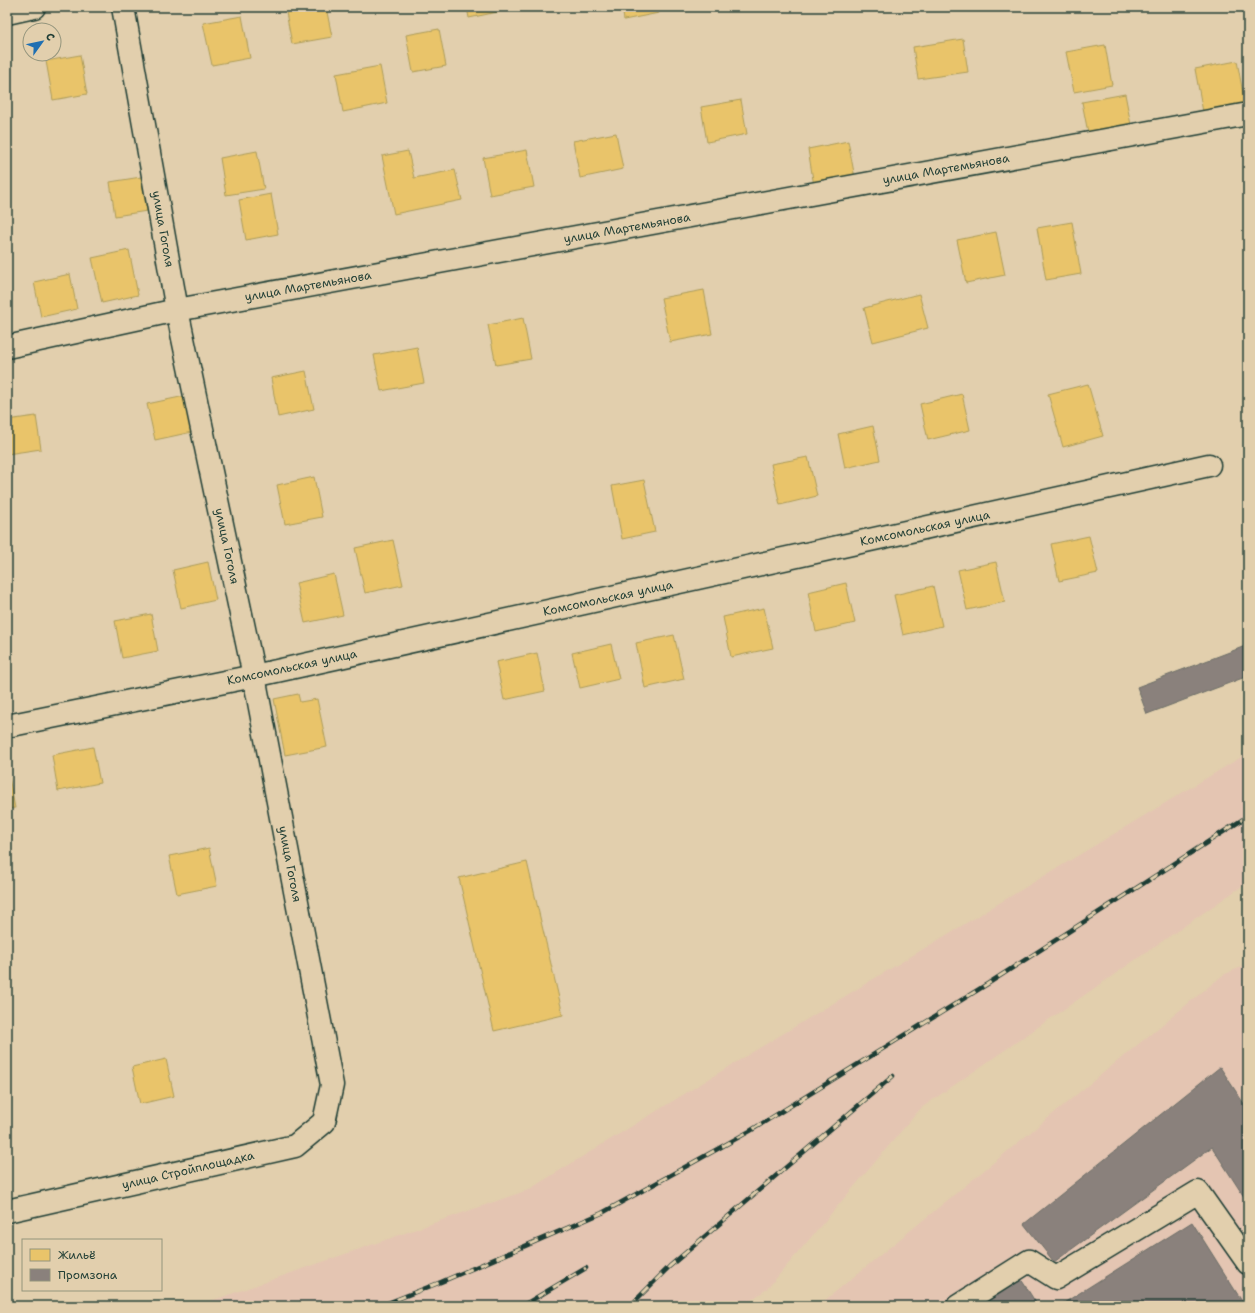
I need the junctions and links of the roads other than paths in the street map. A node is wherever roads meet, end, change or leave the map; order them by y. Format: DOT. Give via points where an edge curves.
graph roads {
  1 [pos="34,7"];
  2 [pos="124,7"];
  3 [pos="7,13"];
  4 [pos="1248,114"];
  5 [pos="177,310"];
  6 [pos="7,346"];
  7 [pos="1209,466"];
  8 [pos="254,676"];
  9 [pos="7,726"];
  10 [pos="332,1085"];
  11 [pos="7,1211"];
  12 [pos="1248,1263"];
  13 [pos="958,1306"];
  1 -- 3 [label="street"];
  2 -- 5 [label="street, улица Гоголя"];
  4 -- 5 [label="street, улица Мартемьянова"];
  5 -- 6 [label="street, улица Мартемьянова"];
  5 -- 8 [label="street, улица Гоголя"];
  7 -- 8 [label="street, Комсомольская улица"];
  8 -- 9 [label="street, Комсомольская улица"];
  8 -- 10 [label="street, улица Гоголя"];
  10 -- 11 [label="street, улица Стройплощадка" via="324,1122 295,1146"];
  12 -- 13 [label="street" via="1198,1192 1056,1278 1029,1261"];
}
